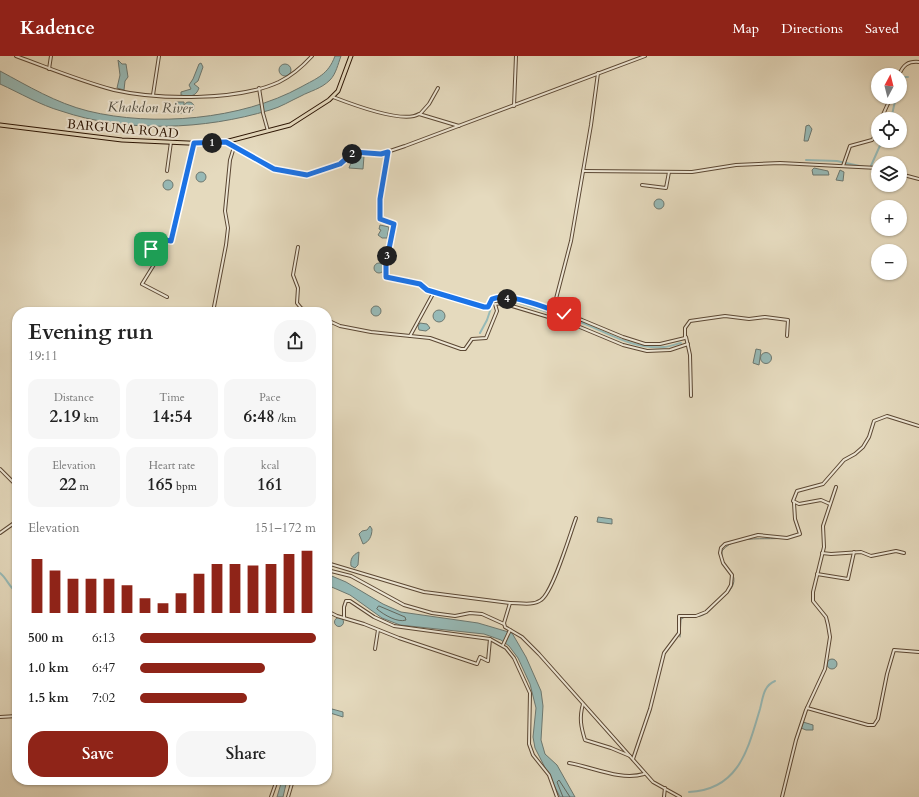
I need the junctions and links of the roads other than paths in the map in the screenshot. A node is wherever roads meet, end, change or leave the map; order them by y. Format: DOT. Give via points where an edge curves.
graph roads {
  1 [pos="16,56"];
  2 [pos="51,56"];
  3 [pos="160,56"];
  4 [pos="312,56"];
  5 [pos="351,56"];
  6 [pos="516,56"];
  7 [pos="645,56"];
  8 [pos="919,62"];
  9 [pos="902,68"];
  10 [pos="49,69"];
  11 [pos="598,73"];
  12 [pos="259,88"];
  13 [pos="438,88"];
  14 [pos="153,95"];
  15 [pos="333,97"];
  16 [pos="514,106"];
  17 [pos="420,114"];
  18 [pos="0,125"];
  19 [pos="460,126"];
  20 [pos="268,132"];
  21 [pos="871,140"];
  22 [pos="171,142"];
  23 [pos="226,142"];
  24 [pos="194,143"];
  25 [pos="234,147"];
  26 [pos="388,152"];
  27 [pos="843,166"];
  28 [pos="871,168"];
  29 [pos="167,171"];
  30 [pos="583,171"];
  31 [pos="669,172"];
  32 [pos="907,176"];
  33 [pos="919,179"];
  34 [pos="642,185"];
  35 [pos="298,247"];
  36 [pos="434,292"];
  37 [pos="167,297"];
  38 [pos="214,307"];
  39 [pos="300,307"];
  40 [pos="553,311"];
  41 [pos="552,318"];
  42 [pos="332,322"];
  43 [pos="410,336"];
  44 [pos="787,336"];
  45 [pos="686,337"];
  46 [pos="688,344"];
  47 [pos="691,396"];
  48 [pos="919,426"];
  49 [pos="0,469"];
  50 [pos="12,481"];
  51 [pos="836,487"];
  52 [pos="794,503"];
  53 [pos="830,504"];
  54 [pos="576,518"];
  55 [pos="12,525"];
  56 [pos="0,533"];
  57 [pos="854,552"];
  58 [pos="822,553"];
  59 [pos="904,553"];
  60 [pos="332,564"];
  61 [pos="332,571"];
  62 [pos="817,574"];
  63 [pos="510,603"];
  64 [pos="332,613"];
  65 [pos="344,618"];
  66 [pos="505,624"];
  67 [pos="378,630"];
  68 [pos="510,630"];
  69 [pos="490,639"];
  70 [pos="503,645"];
  71 [pos="375,649"];
  72 [pos="919,652"];
  73 [pos="583,704"];
  74 [pos="807,708"];
  75 [pos="12,716"];
  76 [pos="0,717"];
  77 [pos="632,758"];
  78 [pos="569,763"];
  79 [pos="644,774"];
  80 [pos="276,785"];
  81 [pos="292,785"];
  82 [pos="665,788"];
  83 [pos="272,797"];
  84 [pos="288,797"];
  85 [pos="557,797"];
  86 [pos="664,797"];
  87 [pos="680,797"];
  88 [pos="782,797"];
  1 -- 10 [label="street"];
  2 -- 10 [label="street"];
  3 -- 14 [label="street"];
  4 -- 12 [label="street" via="301,68 281,81"];
  5 -- 15 [label="main road, BARGUNA ROAD"];
  6 -- 16 [label="street"];
  7 -- 11 [label="street"];
  8 -- 9 [label="street" via="912,62"];
  10 -- 14 [label="street" via="115,90"];
  11 -- 16 [label="street"];
  11 -- 30 [label="street"];
  12 -- 14 [label="street" via="220,96"];
  12 -- 20 [label="street"];
  13 -- 17 [label="street"];
  15 -- 17 [label="street" via="391,115 414,117"];
  15 -- 20 [label="main road, BARGUNA ROAD" via="290,125"];
  16 -- 19 [label="street"];
  17 -- 19 [label="street"];
  18 -- 22 [label="main road, BARGUNA ROAD" via="122,140"];
  19 -- 26 [label="street"];
  20 -- 23 [label="main road, BARGUNA ROAD"];
  21 -- 27 [label="street" via="850,146"];
  22 -- 24 [label="main road, BARGUNA ROAD"];
  22 -- 29 [label="street"];
  23 -- 24 [label="main road, BARGUNA ROAD"];
  23 -- 25 [label="street"];
  24 -- 37 [label="street" via="171,241 149,237 155,263 142,284"];
  25 -- 26 [label="street" via="274,169 307,175 340,164 354,152"];
  25 -- 38 [label="street" via="230,160 225,212 228,228 226,245"];
  26 -- 36 [label="street" via="380,199 380,219 394,224 385,274 386,277 420,284"];
  27 -- 28 [label="street"];
  27 -- 31 [label="street" via="780,163"];
  30 -- 31 [label="street"];
  30 -- 40 [label="street" via="568,257"];
  31 -- 34 [label="street" via="666,188"];
  32 -- 33 [label="street"];
  35 -- 39 [label="street" via="293,276 298,288 297,303"];
  36 -- 40 [label="street" via="484,307 488,307 492,299 497,298 516,300"];
  36 -- 43 [label="street"];
  40 -- 41 [label="street"];
  40 -- 45 [label="street" via="645,344 660,344"];
  41 -- 43 [label="street" via="496,303 495,318 486,338 472,339 465,349 451,347 430,338"];
  41 -- 46 [label="street" via="647,351 670,350"];
  42 -- 43 [label="street" via="371,332"];
  44 -- 45 [label="street" via="788,320 725,316 690,321 685,328"];
  45 -- 46 [label="street"];
  46 -- 47 [label="street"];
  48 -- 52 [label="street" via="887,416 874,421 863,447 844,460 823,484 797,491"];
  49 -- 50 [label="street"];
  51 -- 53 [label="street"];
  52 -- 53 [label="street" via="821,500"];
  52 -- 77 [label="street" via="795,519 800,534 787,538 753,536 728,542 721,548 721,559 732,575 731,585 704,613 696,616 679,616 679,633 664,653 650,709"];
  53 -- 58 [label="street" via="823,526"];
  54 -- 63 [label="street" via="563,556 542,600 534,603"];
  55 -- 56 [label="street"];
  57 -- 58 [label="street"];
  57 -- 59 [label="street" via="871,556 896,551"];
  57 -- 62 [label="street" via="848,579"];
  58 -- 62 [label="street"];
  60 -- 63 [label="street" via="424,592"];
  61 -- 66 [label="street" via="351,576 404,605 455,616 466,613 482,614"];
  62 -- 74 [label="street" via="813,601 826,617 830,637 825,669"];
  63 -- 66 [label="street"];
  64 -- 65 [label="street"];
  65 -- 67 [label="street"];
  65 -- 69 [label="street" via="346,601 350,601 374,617 394,626"];
  66 -- 68 [label="street"];
  67 -- 69 [label="street" via="477,664 480,657 488,661"];
  67 -- 71 [label="street"];
  68 -- 70 [label="street"];
  68 -- 73 [label="street" via="522,637 539,654"];
  69 -- 70 [label="street"];
  70 -- 85 [label="street" via="514,658 530,693 529,744 533,756 548,775"];
  72 -- 74 [label="street" via="894,650 878,720 874,725"];
  73 -- 77 [label="street"];
  73 -- 77 [label="street" via="580,716 585,740"];
  74 -- 88 [label="street"];
  75 -- 76 [label="street"];
  77 -- 79 [label="street"];
  78 -- 79 [label="street" via="616,774"];
  79 -- 82 [label="street" via="652,782"];
  80 -- 83 [label="street"];
  81 -- 84 [label="street"];
  82 -- 86 [label="street"];
  82 -- 87 [label="street"];
}
